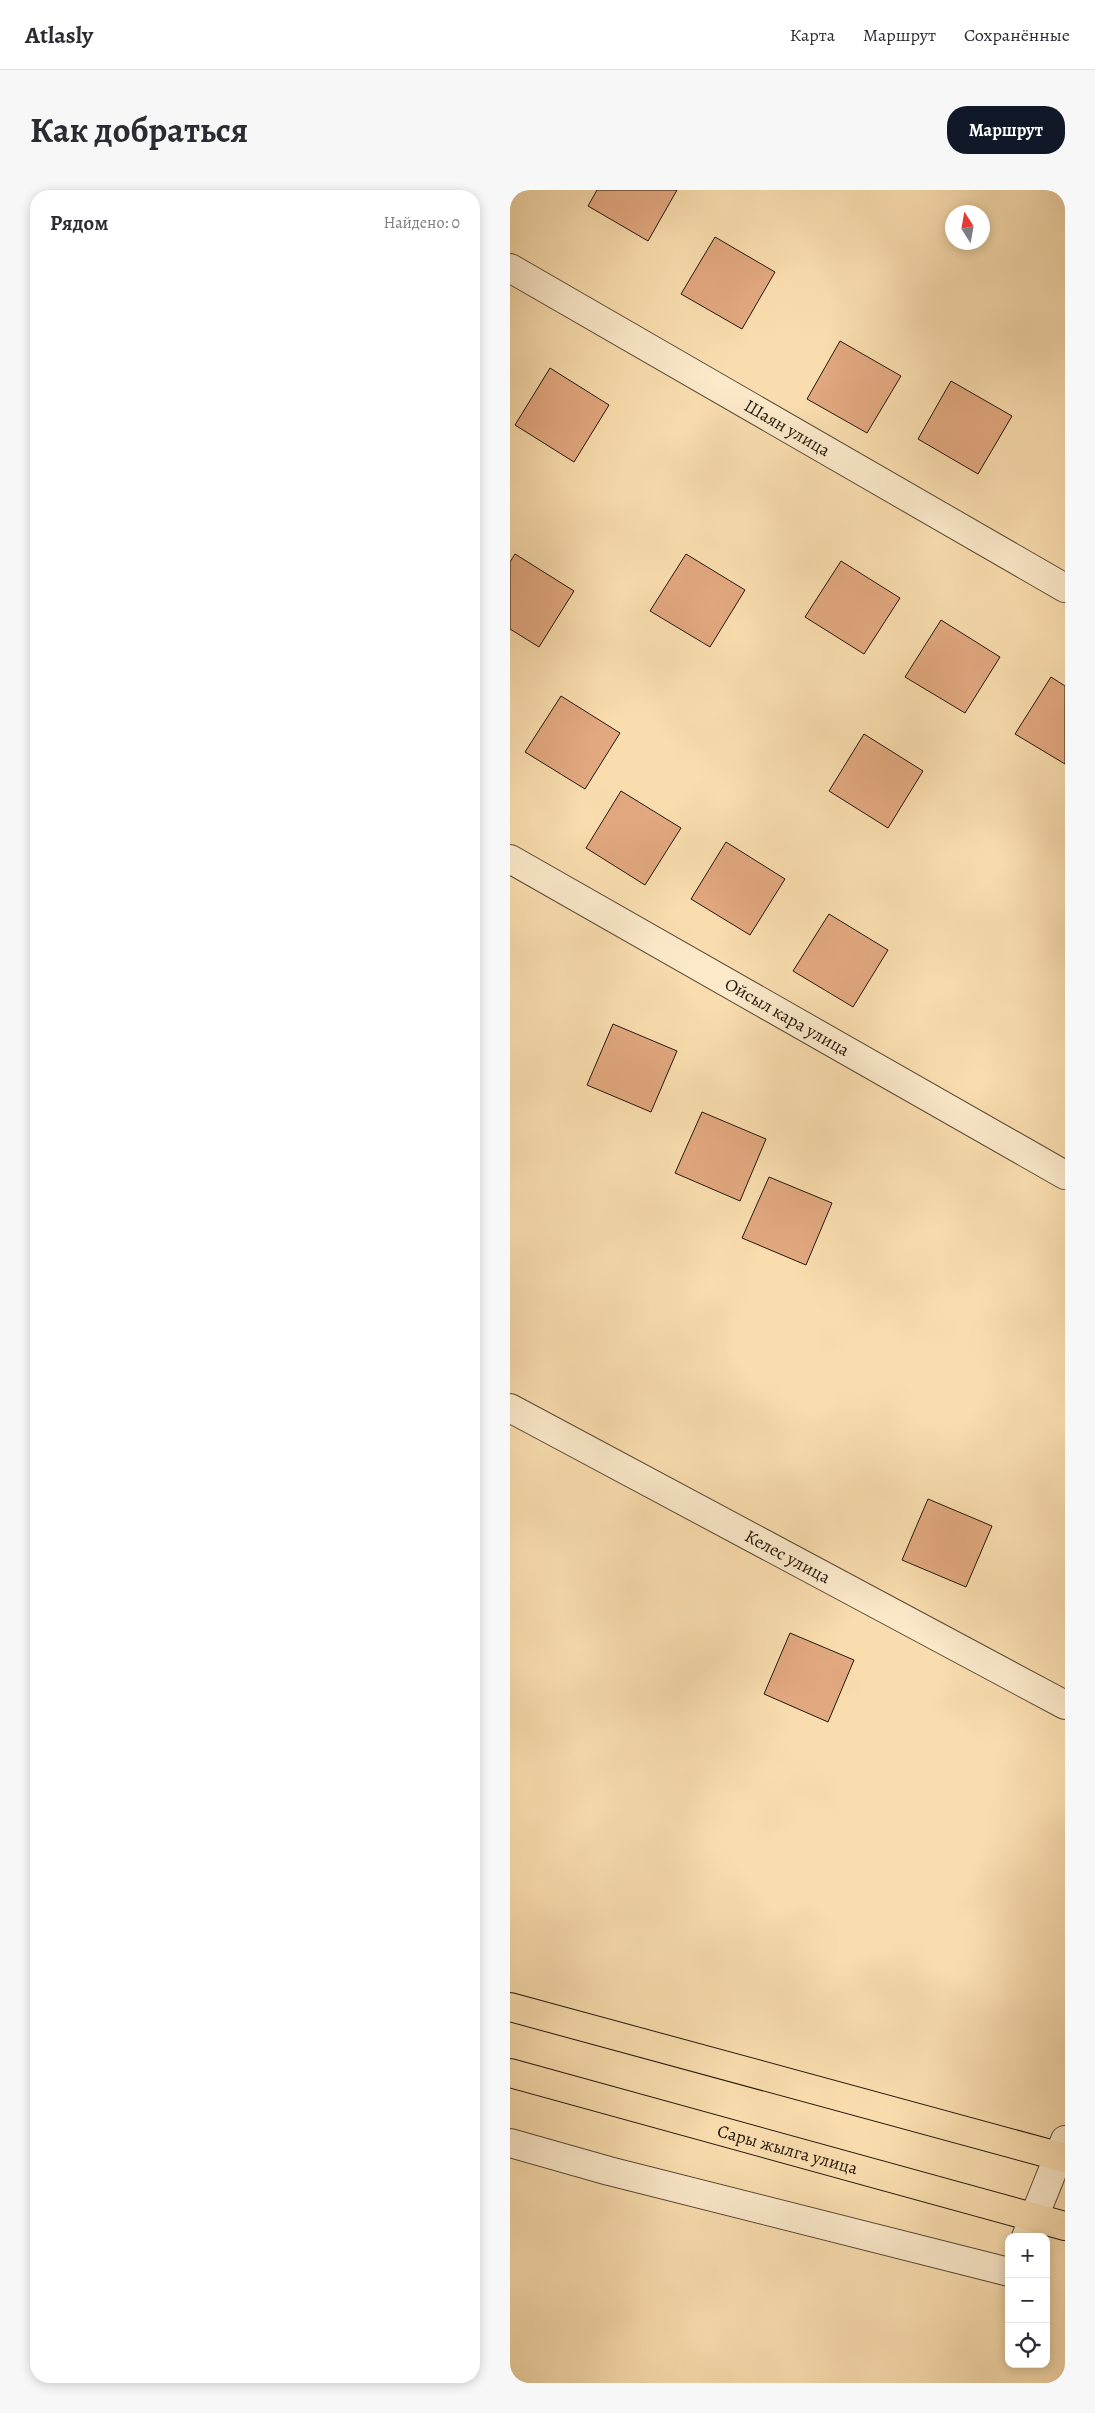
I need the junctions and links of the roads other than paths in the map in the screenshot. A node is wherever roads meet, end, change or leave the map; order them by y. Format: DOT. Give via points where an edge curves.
graph roads {
  1 [pos="510,268"];
  2 [pos="1065,588"];
  3 [pos="510,859"];
  4 [pos="1065,1175"];
  5 [pos="510,1408"];
  6 [pos="1065,1705"];
  7 [pos="510,2006"];
  8 [pos="510,2073"];
  9 [pos="510,2143"];
  10 [pos="1062,2151"];
  11 [pos="1065,2226"];
  12 [pos="1029,2227"];
  13 [pos="1005,2271"];
  1 -- 2 [label="street, Шаян улица"];
  3 -- 4 [label="street, Ойсыл кара улица"];
  5 -- 6 [label="street, Келес улица"];
  7 -- 10 [label="main road"];
  8 -- 12 [label="main road, Сары жылга улица"];
  9 -- 13 [label="street"];
  10 -- 12 [label="street"];
  11 -- 12 [label="main road, Сары жылга улица"];
}
